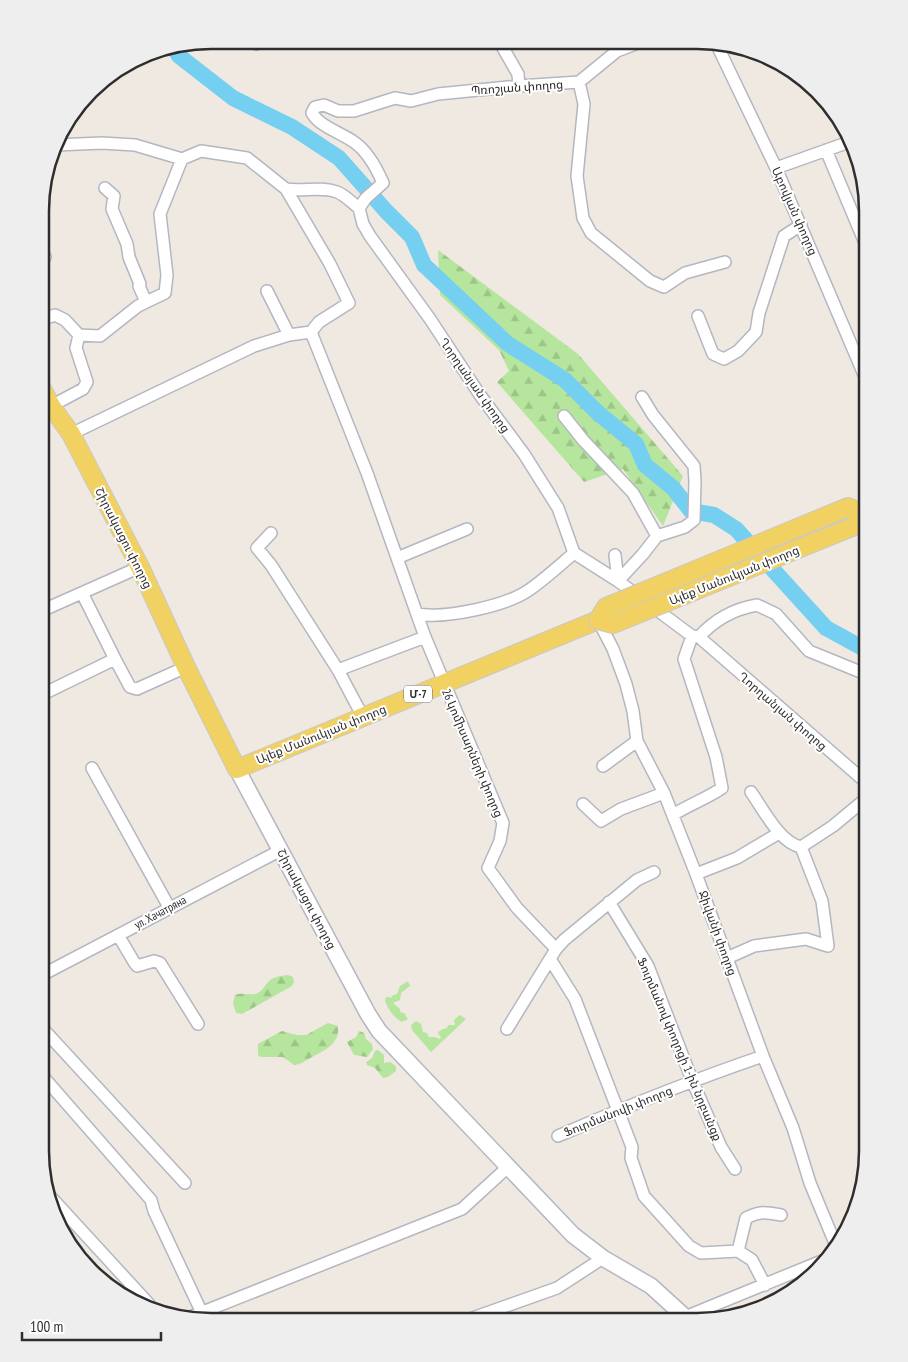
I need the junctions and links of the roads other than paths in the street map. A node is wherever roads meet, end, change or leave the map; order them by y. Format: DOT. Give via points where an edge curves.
graph roads {
  1 [pos="504,49"];
  2 [pos="621,49"];
  3 [pos="719,50"];
  4 [pos="579,82"];
  5 [pos="519,86"];
  6 [pos="63,144"];
  7 [pos="844,144"];
  8 [pos="826,150"];
  9 [pos="182,159"];
  10 [pos="776,168"];
  11 [pos="105,188"];
  12 [pos="286,189"];
  13 [pos="359,208"];
  14 [pos="801,225"];
  15 [pos="859,230"];
  16 [pos="725,262"];
  17 [pos="267,291"];
  18 [pos="146,302"];
  19 [pos="698,316"];
  20 [pos="49,317"];
  21 [pos="311,332"];
  22 [pos="79,335"];
  23 [pos="289,335"];
  24 [pos="859,363"];
  25 [pos="642,397"];
  26 [pos="49,402"];
  27 [pos="51,406"];
  28 [pos="564,416"];
  29 [pos="71,434"];
  30 [pos="859,520"];
  31 [pos="467,529"];
  32 [pos="271,533"];
  33 [pos="657,536"];
  34 [pos="574,553"];
  35 [pos="615,555"];
  36 [pos="397,558"];
  37 [pos="140,567"];
  38 [pos="618,581"];
  39 [pos="82,593"];
  40 [pos="49,607"];
  41 [pos="417,614"];
  42 [pos="598,620"];
  43 [pos="696,636"];
  44 [pos="425,637"];
  45 [pos="115,658"];
  46 [pos="186,667"];
  47 [pos="338,670"];
  48 [pos="859,671"];
  49 [pos="444,683"];
  50 [pos="49,691"];
  51 [pos="363,717"];
  52 [pos="637,741"];
  53 [pos="604,766"];
  54 [pos="92,768"];
  55 [pos="237,769"];
  56 [pos="859,776"];
  57 [pos="751,792"];
  58 [pos="664,794"];
  59 [pos="583,804"];
  60 [pos="859,804"];
  61 [pos="673,815"];
  62 [pos="779,833"];
  63 [pos="801,847"];
  64 [pos="281,850"];
  65 [pos="654,872"];
  66 [pos="696,874"];
  67 [pos="609,902"];
  68 [pos="169,907"];
  69 [pos="118,934"];
  70 [pos="553,954"];
  71 [pos="727,958"];
  72 [pos="49,971"];
  73 [pos="198,1024"];
  74 [pos="507,1029"];
  75 [pos="49,1035"];
  76 [pos="762,1056"];
  77 [pos="692,1080"];
  78 [pos="49,1082"];
  79 [pos="618,1110"];
  80 [pos="558,1136"];
  81 [pos="509,1166"];
  82 [pos="735,1168"];
  83 [pos="185,1183"];
  84 [pos="58,1204"];
  85 [pos="781,1215"];
  86 [pos="833,1239"];
  87 [pos="738,1251"];
  88 [pos="603,1258"];
  89 [pos="814,1264"];
  90 [pos="765,1285"];
  91 [pos="144,1299"];
  92 [pos="202,1313"];
  93 [pos="203,1313"];
  94 [pos="487,1313"];
  95 [pos="679,1313"];
  96 [pos="702,1313"];
  1 -- 5 [label="street" via="518,74"];
  2 -- 4 [label="street, Պռոշյան փողոց"];
  3 -- 10 [label="street, Աբովյան փողոց"];
  4 -- 5 [label="street, Պռոշյան փողոց"];
  4 -- 16 [label="street" via="584,104 577,176 583,218 592,234 650,281 664,287 685,273"];
  5 -- 13 [label="street, Պռոշյան փողոց" via="438,94 411,101 395,98 354,111 338,111 324,105 315,107 312,113 316,120 356,143 370,159 383,184"];
  6 -- 9 [label="street" via="135,146"];
  7 -- 8 [label="street"];
  8 -- 10 [label="street"];
  8 -- 15 [label="street"];
  9 -- 12 [label="street" via="201,151 247,158"];
  9 -- 18 [label="street" via="160,214 167,275 165,293"];
  10 -- 14 [label="street, Աբովյան փողոց"];
  11 -- 18 [label="street" via="114,196 112,209"];
  12 -- 13 [label="street" via="323,188 338,192"];
  12 -- 21 [label="street" via="349,303 319,322"];
  13 -- 34 [label="street, Ղորղանյան փողոց" via="363,224 389,264 524,454 558,508"];
  14 -- 19 [label="street" via="784,236 756,332 738,351 724,359 713,354"];
  14 -- 24 [label="street, Աբովյան փողոց"];
  17 -- 23 [label="street"];
  18 -- 22 [label="street" via="100,336"];
  20 -- 22 [label="street" via="55,314 65,320"];
  21 -- 23 [label="street"];
  21 -- 36 [label="street, 26 կոմիսարների փողոց"];
  22 -- 27 [label="street" via="76,348 87,382 83,389"];
  23 -- 29 [label="street" via="254,346"];
  25 -- 33 [label="street" via="694,466 694,520 685,527"];
  26 -- 27 [label="main road, Շիրակացու փողոց"];
  27 -- 29 [label="main road, Շիրակացու փողոց"];
  28 -- 33 [label="street" via="633,493"];
  29 -- 37 [label="main road, Շիրակացու փողոց"];
  30 -- 42 [label="main road, Ալեք Մանուկյան փողոց / Մ-7, bridge" via="848,528 613,624"];
  31 -- 36 [label="street"];
  32 -- 47 [label="street" via="257,548 271,564"];
  33 -- 38 [label="street"];
  34 -- 38 [label="street"];
  34 -- 41 [label="street" via="528,591 499,604 430,616"];
  35 -- 38 [label="street"];
  36 -- 41 [label="street, 26 կոմիսարների փողոց"];
  37 -- 39 [label="street"];
  37 -- 46 [label="main road, Շիրակացու փողոց"];
  38 -- 43 [label="street"];
  39 -- 40 [label="street"];
  39 -- 45 [label="street"];
  41 -- 44 [label="street, 26 կոմիսարների փողոց"];
  42 -- 49 [label="main road, Ալեք Մանուկյան փողոց / Մ-7"];
  42 -- 52 [label="street, Ջիվանի փողոց" via="626,684"];
  43 -- 48 [label="street" via="729,613 757,604 776,614 809,651"];
  43 -- 56 [label="street, Ղորղանյան փողոց"];
  43 -- 61 [label="street" via="684,659 716,756 722,788"];
  44 -- 47 [label="street"];
  44 -- 49 [label="street, 26 կոմիսարների փողոց"];
  45 -- 46 [label="street" via="130,687 137,689"];
  45 -- 50 [label="street"];
  46 -- 55 [label="main road, Շիրակացու փողոց"];
  47 -- 51 [label="street"];
  49 -- 51 [label="main road, Ալեք Մանուկյան փողոց / Մ-7"];
  49 -- 70 [label="street, 26 կոմիսարների փողոց" via="503,823 500,841 488,868"];
  51 -- 55 [label="main road, Ալեք Մանուկյան փողոց / Մ-7"];
  52 -- 53 [label="street"];
  52 -- 58 [label="street, Ջիվանի փողոց"];
  54 -- 68 [label="street"];
  55 -- 64 [label="main road, Շիրակացու փողոց"];
  57 -- 62 [label="street"];
  58 -- 59 [label="street" via="621,809 601,821"];
  58 -- 61 [label="street, Ջիվանի փողոց"];
  60 -- 63 [label="street"];
  61 -- 66 [label="street, Ջիվանի փողոց"];
  62 -- 63 [label="street"];
  62 -- 66 [label="street" via="737,858"];
  63 -- 71 [label="street" via="822,901 828,946 806,939 754,946"];
  64 -- 68 [label="street, ул. Хачатряна"];
  64 -- 81 [label="main road, Շիրակացու փողոց" via="379,1031"];
  65 -- 67 [label="street" via="637,880"];
  66 -- 71 [label="street, Ջիվանի փողոց"];
  67 -- 70 [label="street" via="564,940"];
  67 -- 77 [label="street, Ֆուրմանով փողոցի 1-ին նրբանցք" via="648,966"];
  68 -- 69 [label="street, ул. Хачатряна"];
  69 -- 72 [label="street, ул. Хачатряна"];
  69 -- 73 [label="street" via="138,966 154,961 160,963"];
  70 -- 74 [label="street"];
  70 -- 79 [label="street, 26 կոմիսարների փողոց"];
  71 -- 76 [label="street, Ջիվանի փողոց"];
  75 -- 83 [label="street"];
  76 -- 77 [label="street, Ֆուրմանովի փողոց"];
  76 -- 86 [label="street, Ջիվանի փողոց" via="793,1128 810,1183"];
  77 -- 79 [label="street, Ֆուրմանովի փողոց"];
  77 -- 82 [label="street, Ֆուրմանով փողոցի 1-ին նրբանցք" via="721,1147"];
  78 -- 92 [label="street" via="151,1200"];
  79 -- 80 [label="street, Ֆուրմանովի փողոց"];
  79 -- 87 [label="street, 26 կոմիսարների փողոց" via="632,1147 631,1158 644,1196 689,1246 701,1253"];
  81 -- 88 [label="main road, Շիրակացու փողոց" via="573,1235"];
  81 -- 93 [label="street" via="462,1208"];
  84 -- 91 [label="street"];
  85 -- 87 [label="street" via="758,1212 746,1218"];
  87 -- 90 [label="street" via="752,1260"];
  88 -- 94 [label="street" via="557,1288"];
  88 -- 95 [label="main road, Շիրակացու փողոց" via="651,1286"];
  89 -- 90 [label="street"];
  90 -- 96 [label="street"];
}
